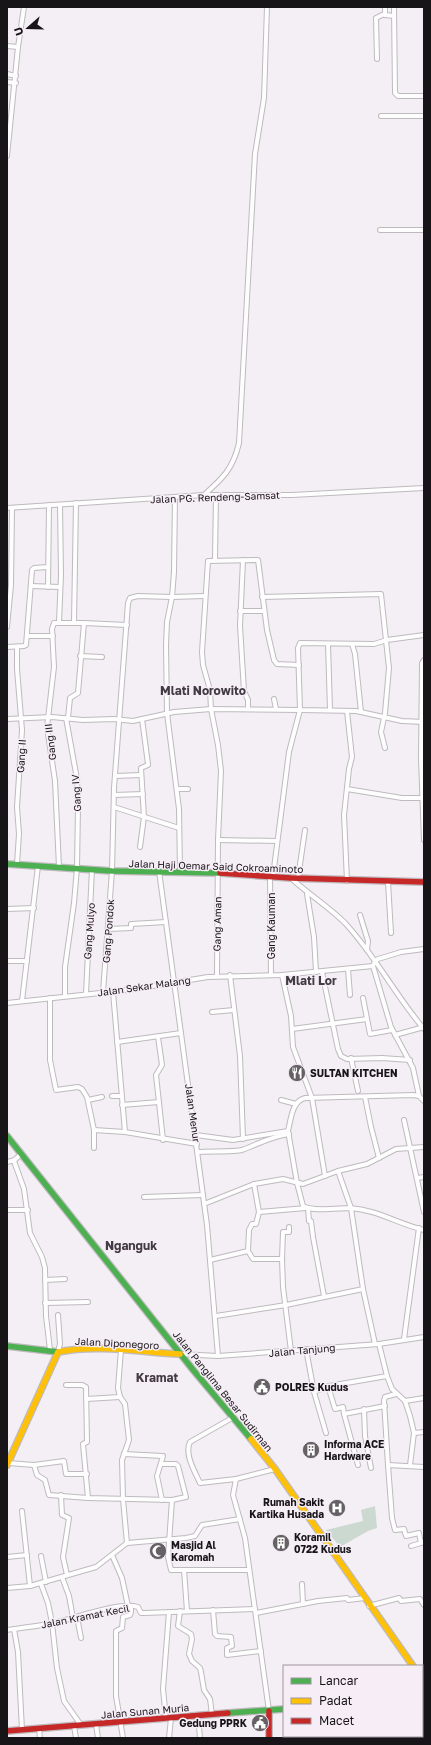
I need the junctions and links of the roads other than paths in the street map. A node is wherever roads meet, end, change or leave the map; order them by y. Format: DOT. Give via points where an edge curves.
graph roads {
  1 [pos="24,7"];
  2 [pos="267,7"];
  3 [pos="384,7"];
  4 [pos="394,7"];
  5 [pos="384,14"];
  6 [pos="394,16"];
  7 [pos="7,46"];
  8 [pos="18,47"];
  9 [pos="377,59"];
  10 [pos="7,74"];
  11 [pos="16,76"];
  12 [pos="7,82"];
  13 [pos="16,84"];
  14 [pos="424,96"];
  15 [pos="380,116"];
  16 [pos="424,116"];
  17 [pos="10,120"];
  18 [pos="7,156"];
  19 [pos="380,230"];
  20 [pos="424,230"];
  21 [pos="424,488"];
  22 [pos="204,495"];
  23 [pos="216,495"];
  24 [pos="175,497"];
  25 [pos="76,504"];
  26 [pos="49,505"];
  27 [pos="60,505"];
  28 [pos="7,508"];
  29 [pos="12,508"];
  30 [pos="215,560"];
  31 [pos="243,560"];
  32 [pos="48,567"];
  33 [pos="31,586"];
  34 [pos="48,587"];
  35 [pos="60,587"];
  36 [pos="205,596"];
  37 [pos="172,597"];
  38 [pos="262,597"];
  39 [pos="240,612"];
  40 [pos="264,612"];
  41 [pos="59,622"];
  42 [pos="74,623"];
  43 [pos="84,623"];
  44 [pos="127,626"];
  45 [pos="7,627"];
  46 [pos="424,635"];
  47 [pos="28,636"];
  48 [pos="53,636"];
  49 [pos="387,640"];
  50 [pos="328,644"];
  51 [pos="352,644"];
  52 [pos="7,647"];
  53 [pos="17,647"];
  54 [pos="80,656"];
  55 [pos="102,657"];
  56 [pos="424,660"];
  57 [pos="299,665"];
  58 [pos="274,699"];
  59 [pos="211,709"];
  60 [pos="248,709"];
  61 [pos="276,709"];
  62 [pos="300,710"];
  63 [pos="330,710"];
  64 [pos="347,711"];
  65 [pos="361,712"];
  66 [pos="167,713"];
  67 [pos="48,717"];
  68 [pos="22,718"];
  69 [pos="67,718"];
  70 [pos="384,718"];
  71 [pos="142,719"];
  72 [pos="7,720"];
  73 [pos="119,720"];
  74 [pos="423,722"];
  75 [pos="385,748"];
  76 [pos="423,749"];
  77 [pos="141,775"];
  78 [pos="115,776"];
  79 [pos="177,789"];
  80 [pos="188,789"];
  81 [pos="347,789"];
  82 [pos="143,794"];
  83 [pos="114,795"];
  84 [pos="423,799"];
  85 [pos="114,807"];
  86 [pos="144,817"];
  87 [pos="179,828"];
  88 [pos="305,830"];
  89 [pos="218,840"];
  90 [pos="424,840"];
  91 [pos="277,841"];
  92 [pos="140,847"];
  93 [pos="7,864"];
  94 [pos="17,864"];
  95 [pos="38,866"];
  96 [pos="58,867"];
  97 [pos="77,868"];
  98 [pos="92,869"];
  99 [pos="112,870"];
  100 [pos="159,871"];
  101 [pos="180,872"];
  102 [pos="218,873"];
  103 [pos="271,876"];
  104 [pos="291,878"];
  105 [pos="298,878"];
  106 [pos="347,881"];
  107 [pos="388,882"];
  108 [pos="424,882"];
  109 [pos="307,894"];
  110 [pos="34,908"];
  111 [pos="7,909"];
  112 [pos="360,915"];
  113 [pos="166,922"];
  114 [pos="108,929"];
  115 [pos="391,932"];
  116 [pos="424,949"];
  117 [pos="367,950"];
  118 [pos="7,961"];
  119 [pos="27,961"];
  120 [pos="375,961"];
  121 [pos="373,966"];
  122 [pos="348,969"];
  123 [pos="316,972"];
  124 [pos="322,972"];
  125 [pos="230,975"];
  126 [pos="271,975"];
  127 [pos="282,975"];
  128 [pos="217,976"];
  129 [pos="174,983"];
  130 [pos="103,992"];
  131 [pos="113,992"];
  132 [pos="86,994"];
  133 [pos="350,995"];
  134 [pos="65,996"];
  135 [pos="50,998"];
  136 [pos="363,998"];
  137 [pos="22,1001"];
  138 [pos="7,1003"];
  139 [pos="234,1010"];
  140 [pos="212,1012"];
  141 [pos="367,1019"];
  142 [pos="332,1023"];
  143 [pos="424,1028"];
  144 [pos="292,1029"];
  145 [pos="392,1030"];
  146 [pos="181,1033"];
  147 [pos="395,1035"];
  148 [pos="158,1037"];
  149 [pos="117,1042"];
  150 [pos="351,1058"];
  151 [pos="410,1060"];
  152 [pos="358,1091"];
  153 [pos="112,1096"];
  154 [pos="121,1096"];
  155 [pos="419,1096"];
  156 [pos="102,1097"];
  157 [pos="365,1097"];
  158 [pos="312,1098"];
  159 [pos="88,1100"];
  160 [pos="281,1100"];
  161 [pos="424,1101"];
  162 [pos="159,1102"];
  163 [pos="296,1104"];
  164 [pos="122,1105"];
  165 [pos="404,1120"];
  166 [pos="94,1130"];
  167 [pos="125,1132"];
  168 [pos="289,1133"];
  169 [pos="196,1135"];
  170 [pos="7,1136"];
  171 [pos="243,1139"];
  172 [pos="163,1140"];
  173 [pos="197,1144"];
  174 [pos="424,1147"];
  175 [pos="94,1148"];
  176 [pos="410,1148"];
  177 [pos="21,1152"];
  178 [pos="198,1152"];
  179 [pos="379,1158"];
  180 [pos="14,1161"];
  181 [pos="7,1162"];
  182 [pos="338,1171"];
  183 [pos="324,1176"];
  184 [pos="424,1177"];
  185 [pos="417,1178"];
  186 [pos="297,1183"];
  187 [pos="254,1184"];
  188 [pos="203,1195"];
  189 [pos="144,1197"];
  190 [pos="204,1204"];
  191 [pos="307,1208"];
  192 [pos="351,1208"];
  193 [pos="7,1210"];
  194 [pos="28,1210"];
  195 [pos="259,1212"];
  196 [pos="424,1212"];
  197 [pos="289,1227"];
  198 [pos="419,1228"];
  199 [pos="424,1230"];
  200 [pos="248,1251"];
  201 [pos="282,1259"];
  202 [pos="210,1260"];
  203 [pos="65,1279"];
  204 [pos="45,1280"];
  205 [pos="363,1289"];
  206 [pos="324,1296"];
  207 [pos="88,1302"];
  208 [pos="45,1303"];
  209 [pos="286,1305"];
  210 [pos="58,1315"];
  211 [pos="216,1316"];
  212 [pos="424,1337"];
  213 [pos="404,1339"];
  214 [pos="377,1344"];
  215 [pos="7,1346"];
  216 [pos="306,1349"];
  217 [pos="50,1350"];
  218 [pos="121,1350"];
  219 [pos="291,1350"];
  220 [pos="58,1352"];
  221 [pos="180,1354"];
  222 [pos="218,1356"];
  223 [pos="387,1376"];
  224 [pos="66,1385"];
  225 [pos="328,1386"];
  226 [pos="314,1392"];
  227 [pos="396,1394"];
  228 [pos="120,1397"];
  229 [pos="424,1398"];
  230 [pos="86,1399"];
  231 [pos="405,1401"];
  232 [pos="385,1406"];
  233 [pos="364,1409"];
  234 [pos="344,1414"];
  235 [pos="232,1418"];
  236 [pos="424,1432"];
  237 [pos="326,1433"];
  238 [pos="414,1433"];
  239 [pos="124,1454"];
  240 [pos="8,1462"];
  241 [pos="162,1464"];
  242 [pos="34,1465"];
  243 [pos="358,1465"];
  244 [pos="388,1465"];
  245 [pos="410,1465"];
  246 [pos="424,1466"];
  247 [pos="371,1468"];
  248 [pos="276,1469"];
  249 [pos="87,1474"];
  250 [pos="236,1478"];
  251 [pos="61,1495"];
  252 [pos="88,1498"];
  253 [pos="122,1499"];
  254 [pos="162,1500"];
  255 [pos="172,1500"];
  256 [pos="22,1511"];
  257 [pos="240,1519"];
  258 [pos="169,1540"];
  259 [pos="127,1543"];
  260 [pos="422,1543"];
  261 [pos="412,1546"];
  262 [pos="26,1555"];
  263 [pos="112,1555"];
  264 [pos="41,1556"];
  265 [pos="7,1557"];
  266 [pos="184,1570"];
  267 [pos="249,1570"];
  268 [pos="67,1575"];
  269 [pos="62,1577"];
  270 [pos="46,1582"];
  271 [pos="41,1584"];
  272 [pos="302,1584"];
  273 [pos="30,1586"];
  274 [pos="7,1588"];
  275 [pos="365,1598"];
  276 [pos="303,1604"];
  277 [pos="424,1605"];
  278 [pos="130,1606"];
  279 [pos="370,1606"];
  280 [pos="213,1610"];
  281 [pos="180,1611"];
  282 [pos="187,1611"];
  283 [pos="255,1611"];
  284 [pos="169,1612"];
  285 [pos="75,1617"];
  286 [pos="52,1623"];
  287 [pos="14,1629"];
  288 [pos="7,1630"];
  289 [pos="81,1638"];
  290 [pos="261,1651"];
  291 [pos="412,1665"];
  292 [pos="283,1709"];
  293 [pos="269,1710"];
  294 [pos="212,1714"];
  295 [pos="198,1716"];
  296 [pos="168,1718"];
  297 [pos="120,1722"];
  298 [pos="96,1724"];
  299 [pos="81,1725"];
  300 [pos="74,1726"];
  301 [pos="39,1729"];
  302 [pos="22,1730"];
  303 [pos="7,1731"];
  304 [pos="40,1738"];
  305 [pos="76,1738"];
  306 [pos="98,1738"];
  307 [pos="123,1738"];
  308 [pos="169,1738"];
  309 [pos="200,1738"];
  310 [pos="269,1738"];
  1 -- 8 [label="street"];
  2 -- 22 [label="street" via="264,98 255,154 239,442 231,466"];
  3 -- 5 [label="street"];
  4 -- 6 [label="street"];
  5 -- 6 [label="street"];
  5 -- 9 [label="street" via="376,18"];
  6 -- 14 [label="street" via="395,93 398,96"];
  7 -- 8 [label="street"];
  8 -- 11 [label="street"];
  10 -- 11 [label="street"];
  11 -- 13 [label="street"];
  12 -- 13 [label="street"];
  13 -- 17 [label="street"];
  15 -- 16 [label="street"];
  17 -- 18 [label="street"];
  19 -- 20 [label="street"];
  21 -- 23 [label="street, Jalan PG. Rendeng-Samsat" via="292,495"];
  22 -- 23 [label="street, Jalan PG. Rendeng-Samsat"];
  22 -- 24 [label="street, Jalan PG. Rendeng-Samsat"];
  23 -- 30 [label="street"];
  24 -- 25 [label="street, Jalan PG. Rendeng-Samsat"];
  24 -- 37 [label="street"];
  25 -- 27 [label="street, Jalan PG. Rendeng-Samsat"];
  25 -- 42 [label="street"];
  26 -- 27 [label="street, Jalan PG. Rendeng-Samsat"];
  26 -- 29 [label="street, Jalan PG. Rendeng-Samsat"];
  26 -- 32 [label="street"];
  27 -- 35 [label="street"];
  28 -- 29 [label="street, Jalan PG. Rendeng-Samsat"];
  29 -- 45 [label="street"];
  30 -- 31 [label="street"];
  30 -- 36 [label="street, Gang Aman" via="208,562"];
  31 -- 38 [label="street" via="258,560"];
  31 -- 39 [label="street"];
  32 -- 33 [label="street" via="32,569"];
  32 -- 34 [label="street"];
  33 -- 34 [label="street"];
  33 -- 47 [label="street"];
  34 -- 35 [label="street"];
  35 -- 41 [label="street"];
  36 -- 37 [label="street"];
  36 -- 59 [label="street, Gang Aman" via="203,665 210,690"];
  37 -- 44 [label="street, Gang Pondok" via="130,598"];
  37 -- 66 [label="street" via="166,645"];
  38 -- 40 [label="street"];
  38 -- 49 [label="street" via="381,593"];
  39 -- 40 [label="street"];
  39 -- 60 [label="street" via="244,691"];
  40 -- 57 [label="street" via="275,663"];
  41 -- 42 [label="street"];
  41 -- 48 [label="street, Gang III" via="53,625"];
  42 -- 43 [label="street"];
  43 -- 44 [label="street"];
  43 -- 54 [label="street, Gang IV"];
  44 -- 73 [label="street, Gang Pondok"];
  46 -- 49 [label="street"];
  47 -- 48 [label="street"];
  47 -- 53 [label="street" via="26,645"];
  48 -- 67 [label="street, Gang III" via="54,667"];
  49 -- 51 [label="street" via="374,644"];
  49 -- 70 [label="street" via="389,672"];
  50 -- 51 [label="street"];
  50 -- 57 [label="street, Gang Kauman" via="299,644"];
  50 -- 63 [label="street"];
  51 -- 65 [label="street"];
  52 -- 53 [label="street"];
  53 -- 68 [label="street, Gang II" via="16,669"];
  54 -- 55 [label="street"];
  54 -- 69 [label="street, Gang IV" via="78,693 70,698"];
  56 -- 74 [label="street"];
  57 -- 62 [label="street, Gang Kauman"];
  58 -- 61 [label="street"];
  59 -- 60 [label="street"];
  59 -- 66 [label="street"];
  59 -- 89 [label="street, Gang Aman" via="221,772"];
  60 -- 61 [label="street"];
  61 -- 62 [label="street"];
  62 -- 63 [label="street"];
  62 -- 91 [label="street, Gang Kauman" via="289,752"];
  63 -- 64 [label="street"];
  64 -- 65 [label="street"];
  64 -- 81 [label="street" via="351,751"];
  65 -- 70 [label="street"];
  66 -- 71 [label="street"];
  66 -- 79 [label="street"];
  67 -- 68 [label="street"];
  67 -- 69 [label="street"];
  67 -- 96 [label="street, Gang III" via="47,734 55,788"];
  68 -- 72 [label="street"];
  68 -- 94 [label="street, Gang II"];
  69 -- 73 [label="street"];
  69 -- 97 [label="street, Gang IV" via="78,793"];
  70 -- 74 [label="street"];
  70 -- 75 [label="street" via="381,735"];
  71 -- 73 [label="street"];
  71 -- 77 [label="street" via="148,765 141,768"];
  73 -- 78 [label="street, Gang Pondok"];
  74 -- 76 [label="street"];
  76 -- 84 [label="street"];
  77 -- 78 [label="street"];
  77 -- 82 [label="street"];
  78 -- 83 [label="street, Gang Pondok"];
  79 -- 80 [label="street"];
  79 -- 87 [label="street"];
  81 -- 84 [label="street"];
  81 -- 106 [label="street" via="344,815"];
  82 -- 83 [label="street"];
  82 -- 86 [label="street"];
  83 -- 85 [label="street, Gang Pondok"];
  84 -- 90 [label="street"];
  85 -- 86 [label="street"];
  85 -- 99 [label="street, Gang Pondok"];
  86 -- 87 [label="street"];
  86 -- 92 [label="street"];
  87 -- 101 [label="street"];
  88 -- 105 [label="street"];
  89 -- 91 [label="street"];
  89 -- 102 [label="street, Gang Aman"];
  91 -- 103 [label="street, Gang Kauman"];
  93 -- 94 [label="main road, Jalan Haji Oemar Said Cokroaminoto"];
  94 -- 95 [label="main road, Jalan Haji Oemar Said Cokroaminoto"];
  95 -- 96 [label="main road, Jalan Haji Oemar Said Cokroaminoto"];
  95 -- 110 [label="street"];
  96 -- 97 [label="main road, Jalan Haji Oemar Said Cokroaminoto"];
  97 -- 98 [label="main road, Jalan Haji Oemar Said Cokroaminoto"];
  97 -- 134 [label="street, Gang IV" via="65,967"];
  98 -- 99 [label="main road, Jalan Haji Oemar Said Cokroaminoto"];
  98 -- 132 [label="street, Gang Mulyo"];
  99 -- 100 [label="main road, Jalan Haji Oemar Said Cokroaminoto"];
  99 -- 114 [label="street, Gang Pondok"];
  100 -- 101 [label="main road, Jalan Haji Oemar Said Cokroaminoto"];
  100 -- 113 [label="street, Jalan Menur"];
  101 -- 102 [label="main road, Jalan Haji Oemar Said Cokroaminoto"];
  102 -- 103 [label="main road, Jalan Haji Oemar Said Cokroaminoto"];
  102 -- 128 [label="street, Gang Aman"];
  103 -- 104 [label="main road, Jalan Haji Oemar Said Cokroaminoto"];
  103 -- 126 [label="street, Gang Kauman"];
  104 -- 105 [label="main road, Jalan Haji Oemar Said Cokroaminoto"];
  104 -- 109 [label="street"];
  105 -- 106 [label="main road, Jalan Haji Oemar Said Cokroaminoto"];
  106 -- 107 [label="main road, Jalan Haji Oemar Said Cokroaminoto"];
  107 -- 108 [label="main road, Jalan Haji Oemar Said Cokroaminoto"];
  107 -- 115 [label="street"];
  109 -- 117 [label="street" via="344,923"];
  109 -- 123 [label="street" via="314,937"];
  110 -- 111 [label="street"];
  110 -- 119 [label="street"];
  112 -- 117 [label="street" via="368,941"];
  113 -- 114 [label="street" via="131,924 131,928"];
  113 -- 129 [label="street, Jalan Menur"];
  114 -- 130 [label="street, Gang Pondok"];
  116 -- 120 [label="street" via="401,952"];
  117 -- 120 [label="street"];
  118 -- 119 [label="street"];
  119 -- 137 [label="street"];
  120 -- 121 [label="street"];
  120 -- 143 [label="street"];
  121 -- 122 [label="street, Jalan Sekar Malang"];
  121 -- 145 [label="street"];
  122 -- 124 [label="street, Jalan Sekar Malang"];
  122 -- 133 [label="street"];
  123 -- 124 [label="street, Jalan Sekar Malang"];
  123 -- 127 [label="street, Jalan Sekar Malang"];
  124 -- 142 [label="street"];
  125 -- 126 [label="street, Jalan Sekar Malang"];
  125 -- 128 [label="street, Jalan Sekar Malang"];
  125 -- 139 [label="street"];
  126 -- 127 [label="street, Jalan Sekar Malang"];
  127 -- 144 [label="street"];
  128 -- 129 [label="street, Jalan Sekar Malang"];
  129 -- 131 [label="street, Jalan Sekar Malang"];
  129 -- 146 [label="street, Jalan Menur"];
  130 -- 131 [label="street, Jalan Sekar Malang"];
  130 -- 132 [label="street, Jalan Sekar Malang"];
  131 -- 149 [label="street"];
  132 -- 134 [label="street, Jalan Sekar Malang"];
  134 -- 135 [label="street, Jalan Sekar Malang"];
  135 -- 137 [label="street, Jalan Sekar Malang"];
  135 -- 159 [label="street" via="50,1060 56,1090 82,1088"];
  136 -- 141 [label="street"];
  137 -- 138 [label="street, Jalan Sekar Malang"];
  139 -- 140 [label="street"];
  139 -- 171 [label="street" via="240,1056"];
  141 -- 142 [label="street"];
  141 -- 145 [label="street" via="370,1035"];
  142 -- 144 [label="street"];
  142 -- 150 [label="street" via="339,1053 344,1058"];
  143 -- 147 [label="street"];
  144 -- 158 [label="street" via="293,1047"];
  145 -- 147 [label="street"];
  146 -- 148 [label="street"];
  146 -- 169 [label="street, Jalan Menur"];
  147 -- 151 [label="street"];
  148 -- 149 [label="street"];
  148 -- 162 [label="street" via="162,1064 156,1075"];
  149 -- 154 [label="street"];
  150 -- 151 [label="street"];
  150 -- 152 [label="street"];
  151 -- 155 [label="street" via="416,1075"];
  153 -- 154 [label="street"];
  154 -- 164 [label="street"];
  155 -- 157 [label="street"];
  155 -- 161 [label="street"];
  156 -- 159 [label="street"];
  157 -- 158 [label="street"];
  157 -- 179 [label="street"];
  158 -- 163 [label="street" via="300,1099"];
  158 -- 183 [label="street"];
  159 -- 166 [label="street"];
  160 -- 163 [label="street"];
  162 -- 164 [label="street"];
  162 -- 172 [label="street"];
  163 -- 168 [label="street" via="291,1116"];
  164 -- 167 [label="street"];
  165 -- 176 [label="street"];
  166 -- 167 [label="street"];
  166 -- 175 [label="street"];
  167 -- 172 [label="street"];
  168 -- 171 [label="street"];
  168 -- 178 [label="street" via="262,1140 236,1151"];
  168 -- 186 [label="street"];
  169 -- 171 [label="street"];
  169 -- 173 [label="street, Jalan Menur"];
  170 -- 177 [label="main road, Jalan Panglima Besar Sudirman"];
  172 -- 173 [label="street"];
  173 -- 178 [label="street, Jalan Menur"];
  174 -- 176 [label="street"];
  176 -- 179 [label="street" via="391,1151"];
  176 -- 185 [label="street"];
  177 -- 180 [label="street"];
  177 -- 221 [label="main road, Jalan Panglima Besar Sudirman"];
  178 -- 188 [label="street, Jalan Menur"];
  179 -- 182 [label="street" via="367,1164"];
  180 -- 181 [label="street"];
  180 -- 194 [label="street"];
  182 -- 183 [label="street"];
  182 -- 192 [label="street"];
  183 -- 186 [label="street" via="303,1184"];
  184 -- 185 [label="street"];
  185 -- 196 [label="street"];
  186 -- 187 [label="street" via="283,1180"];
  186 -- 191 [label="street" via="301,1203"];
  187 -- 190 [label="street"];
  187 -- 195 [label="street"];
  188 -- 189 [label="street"];
  188 -- 190 [label="street, Jalan Menur"];
  190 -- 202 [label="street, Jalan Menur"];
  191 -- 192 [label="street"];
  191 -- 195 [label="street"];
  191 -- 206 [label="street"];
  192 -- 198 [label="street" via="377,1212"];
  192 -- 205 [label="street"];
  193 -- 194 [label="street"];
  194 -- 204 [label="street" via="30,1233 42,1257"];
  195 -- 200 [label="street" via="256,1224 252,1224 249,1230"];
  197 -- 201 [label="street" via="289,1232 283,1232"];
  198 -- 199 [label="street"];
  198 -- 213 [label="street"];
  200 -- 201 [label="street" via="253,1259"];
  200 -- 202 [label="street"];
  201 -- 209 [label="street" via="282,1287"];
  202 -- 211 [label="street, Jalan Menur"];
  203 -- 204 [label="street"];
  204 -- 208 [label="street"];
  205 -- 206 [label="street"];
  205 -- 214 [label="street"];
  206 -- 209 [label="street"];
  207 -- 208 [label="street"];
  208 -- 217 [label="street"];
  209 -- 211 [label="street"];
  209 -- 219 [label="street"];
  210 -- 220 [label="street"];
  211 -- 222 [label="street, Jalan Menur"];
  212 -- 213 [label="street, Jalan Tanjung"];
  213 -- 214 [label="street, Jalan Tanjung"];
  214 -- 216 [label="street, Jalan Tanjung"];
  214 -- 223 [label="street"];
  215 -- 217 [label="main road"];
  216 -- 219 [label="street, Jalan Tanjung"];
  216 -- 226 [label="street"];
  217 -- 220 [label="main road"];
  218 -- 220 [label="main road, Jalan Diponegoro" via="88,1348"];
  218 -- 221 [label="main road, Jalan Diponegoro"];
  218 -- 228 [label="street" via="118,1388"];
  219 -- 222 [label="street, Jalan Tanjung"];
  220 -- 240 [label="main road"];
  221 -- 222 [label="street, Jalan Tanjung"];
  221 -- 235 [label="main road, Jalan Panglima Besar Sudirman"];
  223 -- 225 [label="street"];
  223 -- 227 [label="street"];
  224 -- 230 [label="street" via="85,1386"];
  225 -- 226 [label="street"];
  225 -- 234 [label="street" via="335,1409 343,1407"];
  226 -- 237 [label="street"];
  227 -- 231 [label="street"];
  227 -- 232 [label="street" via="384,1398"];
  228 -- 230 [label="street"];
  228 -- 239 [label="street" via="125,1404 129,1440"];
  229 -- 231 [label="street"];
  230 -- 249 [label="street" via="87,1442 83,1444"];
  231 -- 238 [label="street"];
  232 -- 233 [label="street"];
  232 -- 244 [label="street"];
  233 -- 234 [label="street"];
  233 -- 247 [label="street" via="365,1436"];
  234 -- 243 [label="street"];
  235 -- 248 [label="main road, Jalan Panglima Besar Sudirman"];
  235 -- 250 [label="street" via="190,1442 188,1449 200,1483"];
  236 -- 238 [label="street"];
  238 -- 245 [label="street"];
  239 -- 241 [label="street" via="162,1455"];
  239 -- 253 [label="street"];
  240 -- 242 [label="street"];
  241 -- 254 [label="street" via="157,1476"];
  241 -- 255 [label="street" via="178,1466 186,1497"];
  242 -- 249 [label="street" via="64,1461 66,1474"];
  242 -- 251 [label="street" via="37,1475 45,1480 49,1495"];
  244 -- 245 [label="street"];
  244 -- 260 [label="street" via="392,1518 396,1530 404,1529 406,1536 418,1533"];
  245 -- 246 [label="street"];
  248 -- 250 [label="street"];
  248 -- 275 [label="main road, Jalan Panglima Besar Sudirman"];
  249 -- 252 [label="street"];
  250 -- 257 [label="street" via="233,1495"];
  251 -- 252 [label="street"];
  251 -- 268 [label="street" via="62,1515 69,1518 64,1557"];
  252 -- 253 [label="street"];
  253 -- 254 [label="street"];
  253 -- 259 [label="street"];
  254 -- 255 [label="street"];
  255 -- 258 [label="street"];
  256 -- 262 [label="street"];
  257 -- 258 [label="street" via="202,1525 195,1536"];
  257 -- 267 [label="street"];
  258 -- 259 [label="street"];
  258 -- 266 [label="street" via="170,1568 174,1571"];
  259 -- 263 [label="street"];
  260 -- 261 [label="street"];
  262 -- 265 [label="street"];
  262 -- 273 [label="street"];
  263 -- 268 [label="street" via="96,1567"];
  263 -- 278 [label="street"];
  264 -- 270 [label="street"];
  266 -- 267 [label="street"];
  266 -- 282 [label="street"];
  267 -- 283 [label="street"];
  268 -- 269 [label="street"];
  269 -- 270 [label="street"];
  269 -- 285 [label="street"];
  270 -- 271 [label="street"];
  271 -- 273 [label="street"];
  271 -- 286 [label="street"];
  272 -- 276 [label="street"];
  273 -- 274 [label="street"];
  275 -- 276 [label="street, Jalan Kramat Kecil"];
  275 -- 279 [label="main road, Jalan Panglima Besar Sudirman"];
  276 -- 283 [label="street, Jalan Kramat Kecil"];
  277 -- 279 [label="street" via="420,1599 400,1601 399,1598"];
  278 -- 284 [label="street, Jalan Kramat Kecil" via="138,1607 141,1613"];
  278 -- 285 [label="street, Jalan Kramat Kecil"];
  278 -- 297 [label="street" via="132,1612 123,1617 122,1628 116,1631 116,1696"];
  279 -- 291 [label="main road, Jalan Panglima Besar Sudirman"];
  280 -- 282 [label="street, Jalan Kramat Kecil"];
  280 -- 283 [label="street, Jalan Kramat Kecil"];
  280 -- 290 [label="street" via="215,1634 231,1637 232,1646 227,1648 227,1655"];
  281 -- 282 [label="street, Jalan Kramat Kecil"];
  281 -- 284 [label="street, Jalan Kramat Kecil"];
  281 -- 294 [label="street" via="178,1626 191,1634 189,1654 200,1668"];
  283 -- 290 [label="street"];
  284 -- 296 [label="street" via="163,1692"];
  285 -- 286 [label="street, Jalan Kramat Kecil"];
  285 -- 289 [label="street"];
  286 -- 287 [label="street, Jalan Kramat Kecil"];
  286 -- 299 [label="street" via="64,1701"];
  287 -- 288 [label="street, Jalan Kramat Kecil"];
  287 -- 302 [label="street" via="18,1652"];
  290 -- 293 [label="street"];
  292 -- 293 [label="main road, Jalan Sunan Muria"];
  293 -- 294 [label="main road, Jalan Sunan Muria"];
  293 -- 310 [label="main road"];
  294 -- 295 [label="main road, Jalan Sunan Muria"];
  295 -- 296 [label="main road, Jalan Sunan Muria"];
  295 -- 309 [label="street"];
  296 -- 297 [label="main road, Jalan Sunan Muria"];
  296 -- 308 [label="street"];
  297 -- 298 [label="main road, Jalan Sunan Muria"];
  297 -- 307 [label="street"];
  298 -- 299 [label="main road, Jalan Sunan Muria"];
  298 -- 306 [label="street"];
  299 -- 300 [label="main road, Jalan Sunan Muria"];
  300 -- 301 [label="main road, Jalan Sunan Muria"];
  300 -- 305 [label="street"];
  301 -- 302 [label="main road, Jalan Sunan Muria"];
  301 -- 304 [label="street"];
  302 -- 303 [label="main road, Jalan Sunan Muria"];
}
